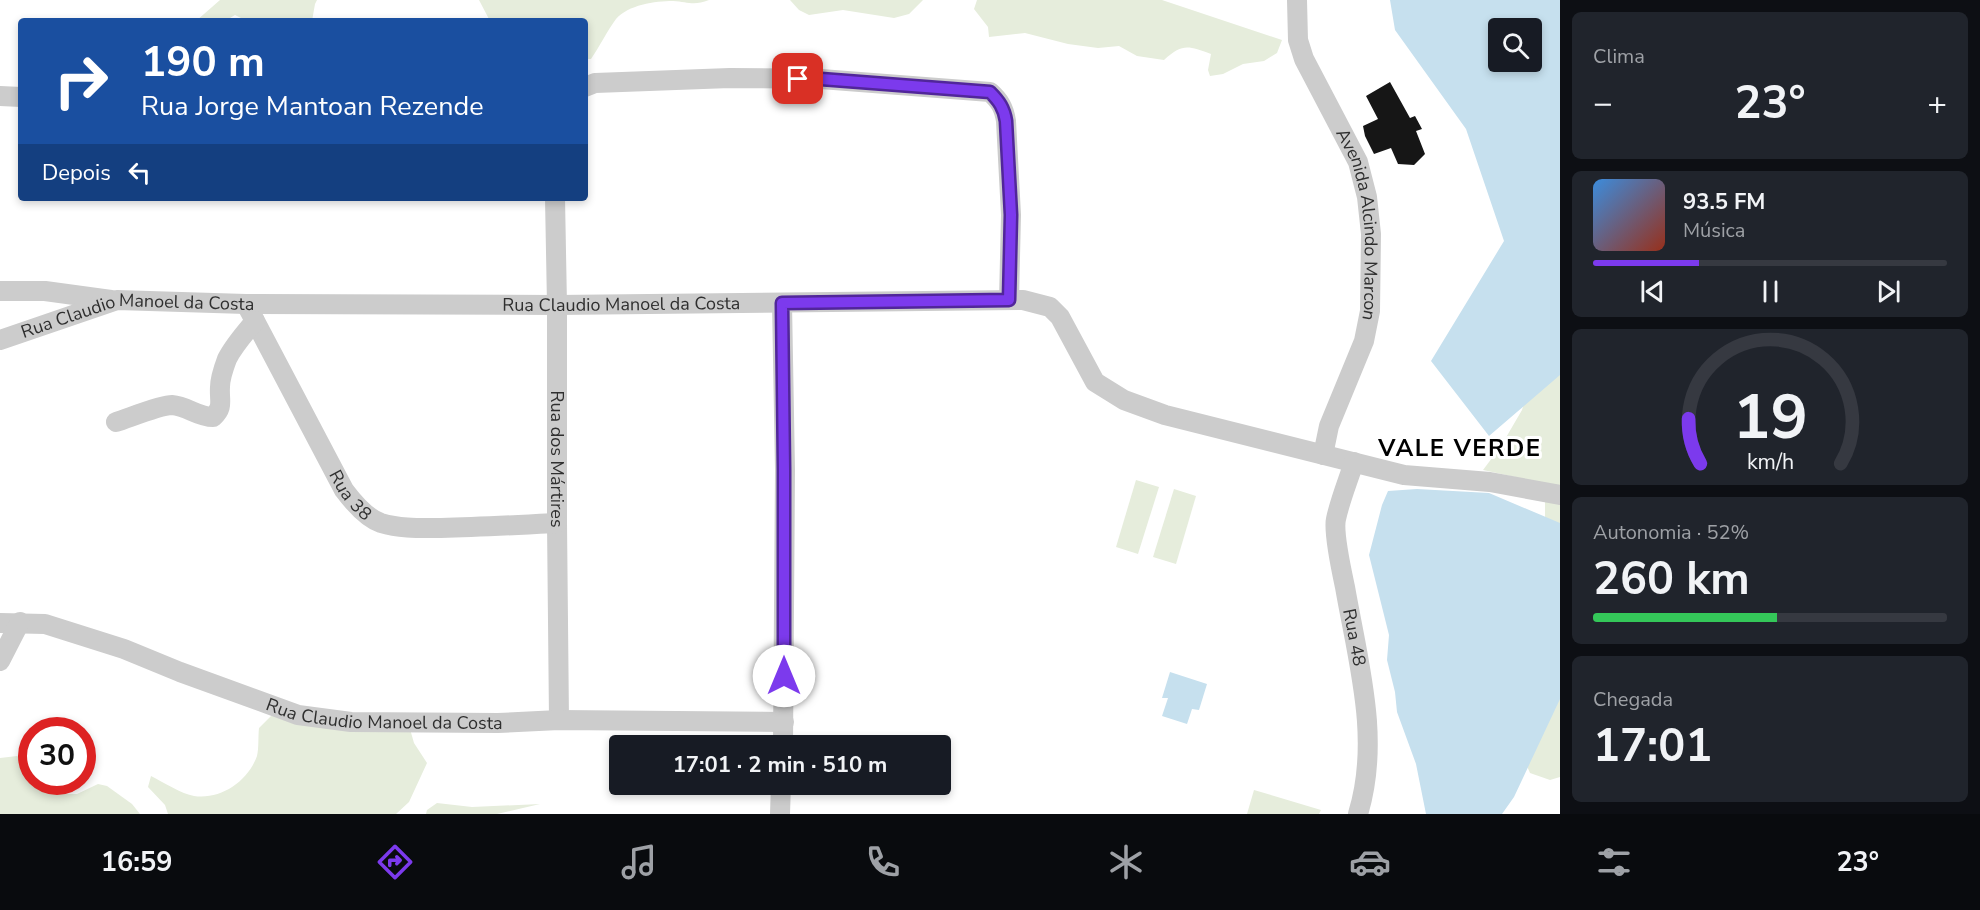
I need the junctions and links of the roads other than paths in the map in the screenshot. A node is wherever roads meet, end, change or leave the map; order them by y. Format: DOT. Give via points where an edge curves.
graph roads {
  1 [pos="1297,0"];
  2 [pos="588,86"];
  3 [pos="0,96"];
  4 [pos="18,97"];
  5 [pos="555,201"];
  6 [pos="0,291"];
  7 [pos="117,300"];
  8 [pos="1009,300"];
  9 [pos="246,303"];
  10 [pos="782,303"];
  11 [pos="557,305"];
  12 [pos="255,321"];
  13 [pos="0,340"];
  14 [pos="116,422"];
  15 [pos="1323,455"];
  16 [pos="1354,462"];
  17 [pos="1560,495"];
  18 [pos="557,523"];
  19 [pos="20,622"];
  20 [pos="0,623"];
  21 [pos="0,661"];
  22 [pos="560,720"];
  23 [pos="784,722"];
  24 [pos="783,735"];
  25 [pos="781,795"];
  26 [pos="780,814"];
  27 [pos="1358,814"];
  1 -- 15 [label="street, Avenida Alcindo Marcon" via="1298,40 1304,59 1358,162 1371,234 1370,311 1364,341 1329,426"];
  2 -- 8 [label="street" via="730,78 821,79 990,92 1004,110 1006,121 1011,215"];
  3 -- 4 [label="street"];
  5 -- 11 [label="street, Rua dos Mártires"];
  6 -- 7 [label="street" via="45,291"];
  7 -- 9 [label="street, Rua Claudio Manoel da Costa"];
  7 -- 13 [label="street, Rua Claudio Manoel da Costa"];
  8 -- 10 [label="street, Rua Claudio Manoel da Costa"];
  8 -- 15 [label="street, Rua Claudio Manoel da Costa" via="1050,307 1060,317 1095,382 1124,400 1165,415"];
  9 -- 11 [label="street, Rua Claudio Manoel da Costa"];
  9 -- 12 [label="street, Rua 38"];
  10 -- 11 [label="street, Rua Claudio Manoel da Costa"];
  10 -- 23 [label="street"];
  11 -- 18 [label="street, Rua dos Mártires"];
  12 -- 14 [label="street" via="226,360 220,387 222,404 213,417 170,405"];
  12 -- 18 [label="street, Rua 38" via="344,490 368,515 380,523 406,528"];
  15 -- 16 [label="street, Rua Claudio Manoel da Costa"];
  16 -- 17 [label="street, Rua Claudio Manoel da Costa" via="1404,475 1490,482"];
  16 -- 27 [label="street, Rua 48" via="1335,521 1368,717 1368,763"];
  18 -- 22 [label="street, Rua dos Mártires"];
  19 -- 20 [label="street, Rua Claudio Manoel da Costa"];
  19 -- 21 [label="street"];
  19 -- 22 [label="street, Rua Claudio Manoel da Costa" via="45,624 124,649 298,715 351,722"];
  22 -- 23 [label="street, Rua Claudio Manoel da Costa"];
  23 -- 24 [label="street"];
  25 -- 26 [label="street"];
}
